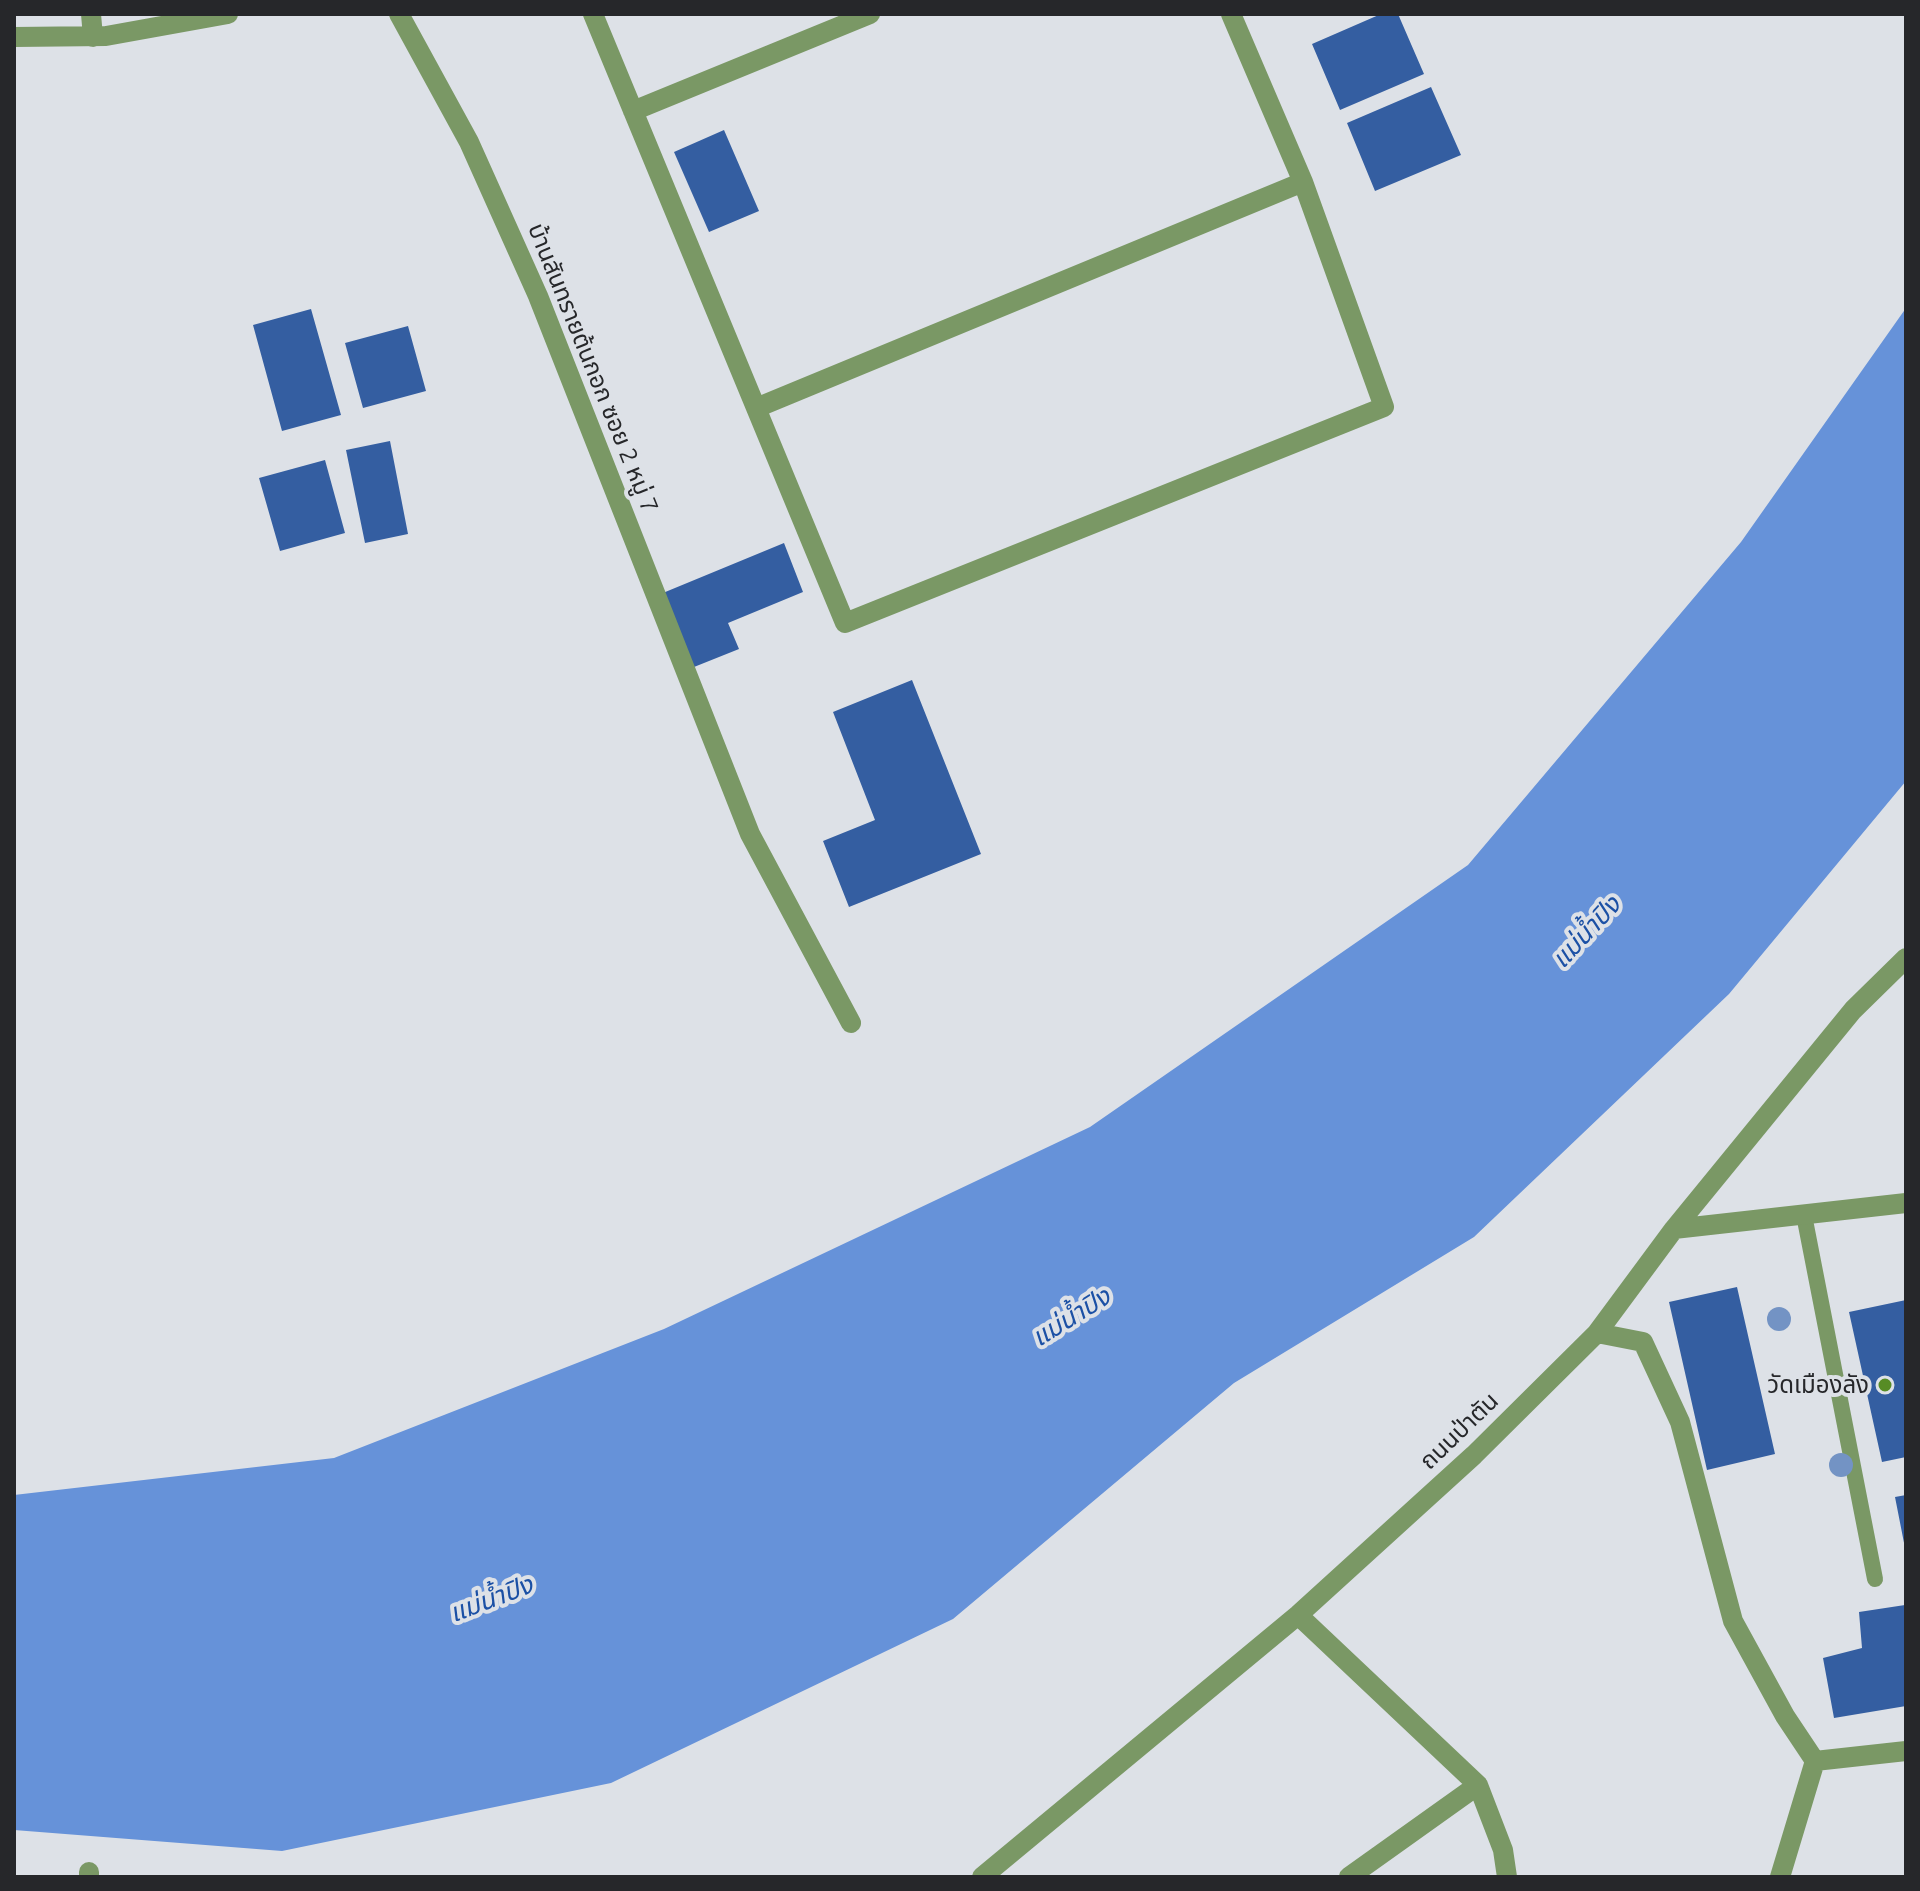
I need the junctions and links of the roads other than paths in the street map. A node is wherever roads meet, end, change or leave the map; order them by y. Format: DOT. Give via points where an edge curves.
graph roads {
  1 [pos="91,14"];
  2 [pos="228,14"];
  3 [pos="399,14"];
  4 [pos="593,14"];
  5 [pos="870,14"];
  6 [pos="1231,14"];
  7 [pos="14,37"];
  8 [pos="93,37"];
  9 [pos="633,111"];
  10 [pos="1303,182"];
  11 [pos="756,408"];
  12 [pos="1906,958"];
  13 [pos="851,1023"];
  14 [pos="1906,1203"];
  15 [pos="1804,1215"];
  16 [pos="1674,1229"];
  17 [pos="1597,1333"];
  18 [pos="1875,1579"];
  19 [pos="1298,1615"];
  20 [pos="1906,1751"];
  21 [pos="1815,1761"];
  22 [pos="1478,1785"];
  23 [pos="982,1877"];
  24 [pos="1349,1877"];
  25 [pos="1507,1877"];
  26 [pos="1780,1877"];
  1 -- 8 [label="street"];
  2 -- 8 [label="street"];
  3 -- 13 [label="street, บ้านสันทรายต้นกอก ซอย 2 หมู่ 7" via="469,142 538,296 750,834"];
  4 -- 9 [label="street"];
  5 -- 9 [label="street"];
  6 -- 10 [label="street"];
  7 -- 8 [label="street"];
  9 -- 11 [label="street"];
  10 -- 11 [label="street"];
  10 -- 11 [label="street" via="1384,407 845,623"];
  12 -- 16 [label="street, ถนนป่าตัน" via="1853,1010"];
  14 -- 15 [label="street"];
  15 -- 16 [label="street"];
  15 -- 18 [label="lane"];
  16 -- 17 [label="street, ถนนป่าตัน"];
  17 -- 19 [label="street, ถนนป่าตัน" via="1474,1455"];
  17 -- 21 [label="street" via="1643,1342 1680,1422 1733,1621"];
  19 -- 22 [label="street"];
  19 -- 23 [label="street, ถนนป่าตัน"];
  20 -- 21 [label="street"];
  21 -- 26 [label="street"];
  22 -- 24 [label="street"];
  22 -- 25 [label="street" via="1503,1850"];
}
